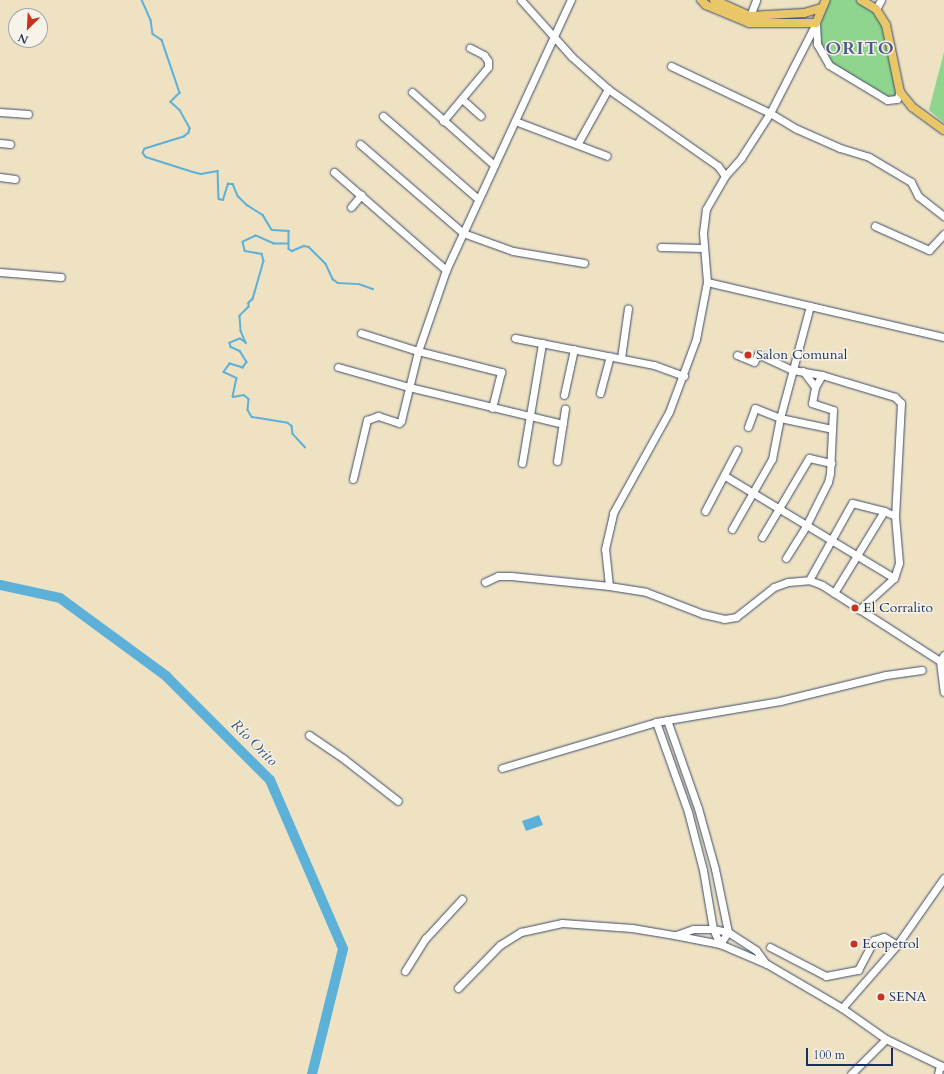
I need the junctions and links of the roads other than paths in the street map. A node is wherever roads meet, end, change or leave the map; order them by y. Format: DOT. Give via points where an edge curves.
graph roads {
  1 [pos="520,0"];
  2 [pos="571,0"];
  3 [pos="714,0"];
  4 [pos="756,0"];
  5 [pos="826,0"];
  6 [pos="861,0"];
  7 [pos="881,0"];
  8 [pos="705,2"];
  9 [pos="821,8"];
  10 [pos="876,9"];
  11 [pos="750,16"];
  12 [pos="816,23"];
  13 [pos="554,39"];
  14 [pos="470,48"];
  15 [pos="672,66"];
  16 [pos="608,90"];
  17 [pos="412,92"];
  18 [pos="900,92"];
  19 [pos="462,99"];
  20 [pos="0,112"];
  21 [pos="770,113"];
  22 [pos="28,114"];
  23 [pos="383,116"];
  24 [pos="481,116"];
  25 [pos="443,121"];
  26 [pos="515,122"];
  27 [pos="944,130"];
  28 [pos="0,143"];
  29 [pos="578,143"];
  30 [pos="10,144"];
  31 [pos="360,144"];
  32 [pos="607,156"];
  33 [pos="494,165"];
  34 [pos="334,172"];
  35 [pos="725,176"];
  36 [pos="0,177"];
  37 [pos="15,179"];
  38 [pos="361,195"];
  39 [pos="478,199"];
  40 [pos="351,207"];
  41 [pos="944,216"];
  42 [pos="875,226"];
  43 [pos="463,233"];
  44 [pos="944,234"];
  45 [pos="661,247"];
  46 [pos="704,248"];
  47 [pos="584,263"];
  48 [pos="446,270"];
  49 [pos="0,272"];
  50 [pos="62,277"];
  51 [pos="707,282"];
  52 [pos="810,306"];
  53 [pos="628,308"];
  54 [pos="361,333"];
  55 [pos="944,337"];
  56 [pos="515,338"];
  57 [pos="542,343"];
  58 [pos="574,349"];
  59 [pos="418,351"];
  60 [pos="737,355"];
  61 [pos="610,356"];
  62 [pos="621,358"];
  63 [pos="338,366"];
  64 [pos="793,370"];
  65 [pos="803,371"];
  66 [pos="822,375"];
  67 [pos="684,376"];
  68 [pos="409,387"];
  69 [pos="815,387"];
  70 [pos="600,393"];
  71 [pos="564,395"];
  72 [pos="492,408"];
  73 [pos="564,410"];
  74 [pos="530,418"];
  75 [pos="780,418"];
  76 [pos="563,424"];
  77 [pos="748,427"];
  78 [pos="832,429"];
  79 [pos="737,450"];
  80 [pos="557,461"];
  81 [pos="522,463"];
  82 [pos="831,463"];
  83 [pos="725,476"];
  84 [pos="353,479"];
  85 [pos="754,492"];
  86 [pos="780,509"];
  87 [pos="705,511"];
  88 [pos="884,511"];
  89 [pos="895,516"];
  90 [pos="806,526"];
  91 [pos="732,529"];
  92 [pos="762,537"];
  93 [pos="832,540"];
  94 [pos="855,556"];
  95 [pos="786,558"];
  96 [pos="894,578"];
  97 [pos="809,580"];
  98 [pos="485,582"];
  99 [pos="610,586"];
  100 [pos="834,593"];
  101 [pos="859,610"];
  102 [pos="942,658"];
  103 [pos="922,670"];
  104 [pos="944,692"];
  105 [pos="667,720"];
  106 [pos="656,722"];
  107 [pos="309,735"];
  108 [pos="502,768"];
  109 [pos="398,801"];
  110 [pos="698,808"];
  111 [pos="688,812"];
  112 [pos="944,878"];
  113 [pos="462,899"];
  114 [pos="713,929"];
  115 [pos="728,932"];
  116 [pos="674,935"];
  117 [pos="720,944"];
  118 [pos="897,945"];
  119 [pos="770,947"];
  120 [pos="766,964"];
  121 [pos="405,971"];
  122 [pos="458,988"];
  123 [pos="842,1008"];
  124 [pos="886,1039"];
  125 [pos="942,1066"];
  126 [pos="851,1074"];
  127 [pos="938,1074"];
  1 -- 13 [label="street"];
  2 -- 13 [label="street"];
  3 -- 11 [label="main road"];
  4 -- 11 [label="street"];
  5 -- 9 [label="main road"];
  6 -- 10 [label="main road"];
  7 -- 10 [label="street"];
  8 -- 12 [label="main road" via="749,23"];
  9 -- 11 [label="main road" via="804,12"];
  9 -- 12 [label="main road"];
  10 -- 18 [label="main road" via="886,25"];
  12 -- 18 [label="street" via="817,44 829,65 887,100 897,99"];
  12 -- 21 [label="street"];
  13 -- 16 [label="street"];
  13 -- 26 [label="street"];
  14 -- 19 [label="street" via="484,55 488,67"];
  15 -- 21 [label="street"];
  16 -- 29 [label="street"];
  16 -- 35 [label="street" via="718,166"];
  17 -- 25 [label="street"];
  18 -- 27 [label="main road" via="912,107"];
  19 -- 24 [label="street"];
  19 -- 25 [label="street"];
  20 -- 22 [label="street"];
  21 -- 35 [label="street" via="741,158"];
  21 -- 41 [label="street" via="797,128 875,160 911,182 918,196"];
  23 -- 39 [label="street"];
  25 -- 33 [label="street"];
  26 -- 29 [label="street" via="574,145"];
  26 -- 33 [label="street"];
  28 -- 30 [label="street"];
  29 -- 32 [label="street"];
  31 -- 43 [label="street"];
  33 -- 39 [label="street"];
  34 -- 38 [label="street"];
  35 -- 46 [label="street" via="706,209"];
  36 -- 37 [label="street"];
  38 -- 40 [label="street"];
  38 -- 48 [label="street"];
  39 -- 43 [label="street"];
  42 -- 44 [label="street" via="929,250"];
  43 -- 47 [label="street" via="513,251"];
  43 -- 48 [label="street"];
  45 -- 46 [label="street"];
  46 -- 51 [label="street"];
  48 -- 59 [label="street"];
  49 -- 50 [label="street"];
  51 -- 52 [label="street"];
  51 -- 67 [label="street" via="696,339"];
  52 -- 55 [label="street"];
  52 -- 64 [label="street"];
  53 -- 62 [label="street"];
  54 -- 59 [label="street"];
  56 -- 57 [label="street"];
  57 -- 58 [label="street"];
  57 -- 74 [label="street"];
  58 -- 61 [label="street"];
  58 -- 71 [label="street"];
  59 -- 68 [label="street"];
  59 -- 72 [label="street" via="500,372"];
  60 -- 64 [label="street" via="754,362 758,354"];
  61 -- 62 [label="street"];
  61 -- 70 [label="street"];
  62 -- 67 [label="street" via="654,365"];
  63 -- 68 [label="street"];
  64 -- 65 [label="street"];
  64 -- 75 [label="street"];
  65 -- 66 [label="street"];
  65 -- 69 [label="street"];
  66 -- 69 [label="street"];
  66 -- 89 [label="street" via="895,397 901,402"];
  67 -- 99 [label="street" via="669,412 613,513 605,549"];
  68 -- 72 [label="street"];
  68 -- 84 [label="street" via="399,423 378,416 367,420"];
  69 -- 78 [label="street" via="812,404 833,410"];
  72 -- 74 [label="street"];
  73 -- 76 [label="street"];
  74 -- 76 [label="street"];
  74 -- 81 [label="street"];
  75 -- 77 [label="street" via="755,408"];
  75 -- 78 [label="street"];
  75 -- 85 [label="street" via="772,458"];
  76 -- 80 [label="street"];
  78 -- 82 [label="street"];
  79 -- 83 [label="street"];
  82 -- 86 [label="street" via="809,458"];
  82 -- 90 [label="street" via="828,482"];
  83 -- 85 [label="street"];
  83 -- 87 [label="street"];
  85 -- 86 [label="street"];
  85 -- 91 [label="street"];
  86 -- 90 [label="street"];
  86 -- 92 [label="street"];
  88 -- 89 [label="street"];
  88 -- 93 [label="street" via="852,502"];
  88 -- 94 [label="street"];
  89 -- 96 [label="street" via="899,563"];
  90 -- 93 [label="street"];
  90 -- 95 [label="street"];
  93 -- 94 [label="street"];
  93 -- 97 [label="street"];
  94 -- 96 [label="street"];
  94 -- 100 [label="street"];
  96 -- 101 [label="street"];
  97 -- 99 [label="street" via="788,582 774,587 741,613 724,619 703,614 646,592"];
  97 -- 100 [label="street"];
  98 -- 99 [label="street" via="498,576 511,576"];
  100 -- 101 [label="street"];
  101 -- 102 [label="street"];
  102 -- 104 [label="street"];
  103 -- 105 [label="street" via="886,675 780,701"];
  105 -- 106 [label="street"];
  105 -- 110 [label="street"];
  106 -- 108 [label="street"];
  106 -- 111 [label="street"];
  107 -- 109 [label="street"];
  110 -- 111 [label="street"];
  110 -- 115 [label="street"];
  111 -- 114 [label="street" via="703,870"];
  112 -- 118 [label="street"];
  113 -- 121 [label="street" via="426,938"];
  114 -- 115 [label="street"];
  114 -- 116 [label="street" via="693,929"];
  114 -- 117 [label="street"];
  115 -- 117 [label="street"];
  115 -- 120 [label="street" via="752,946"];
  116 -- 117 [label="street"];
  116 -- 122 [label="street" via="632,928 562,923 521,932 500,945"];
  117 -- 120 [label="street"];
  118 -- 119 [label="street" via="884,937 874,940 858,970 826,976"];
  118 -- 123 [label="street"];
  120 -- 123 [label="street"];
  123 -- 124 [label="street"];
  124 -- 125 [label="street"];
  124 -- 126 [label="street"];
  125 -- 127 [label="street"];
}
